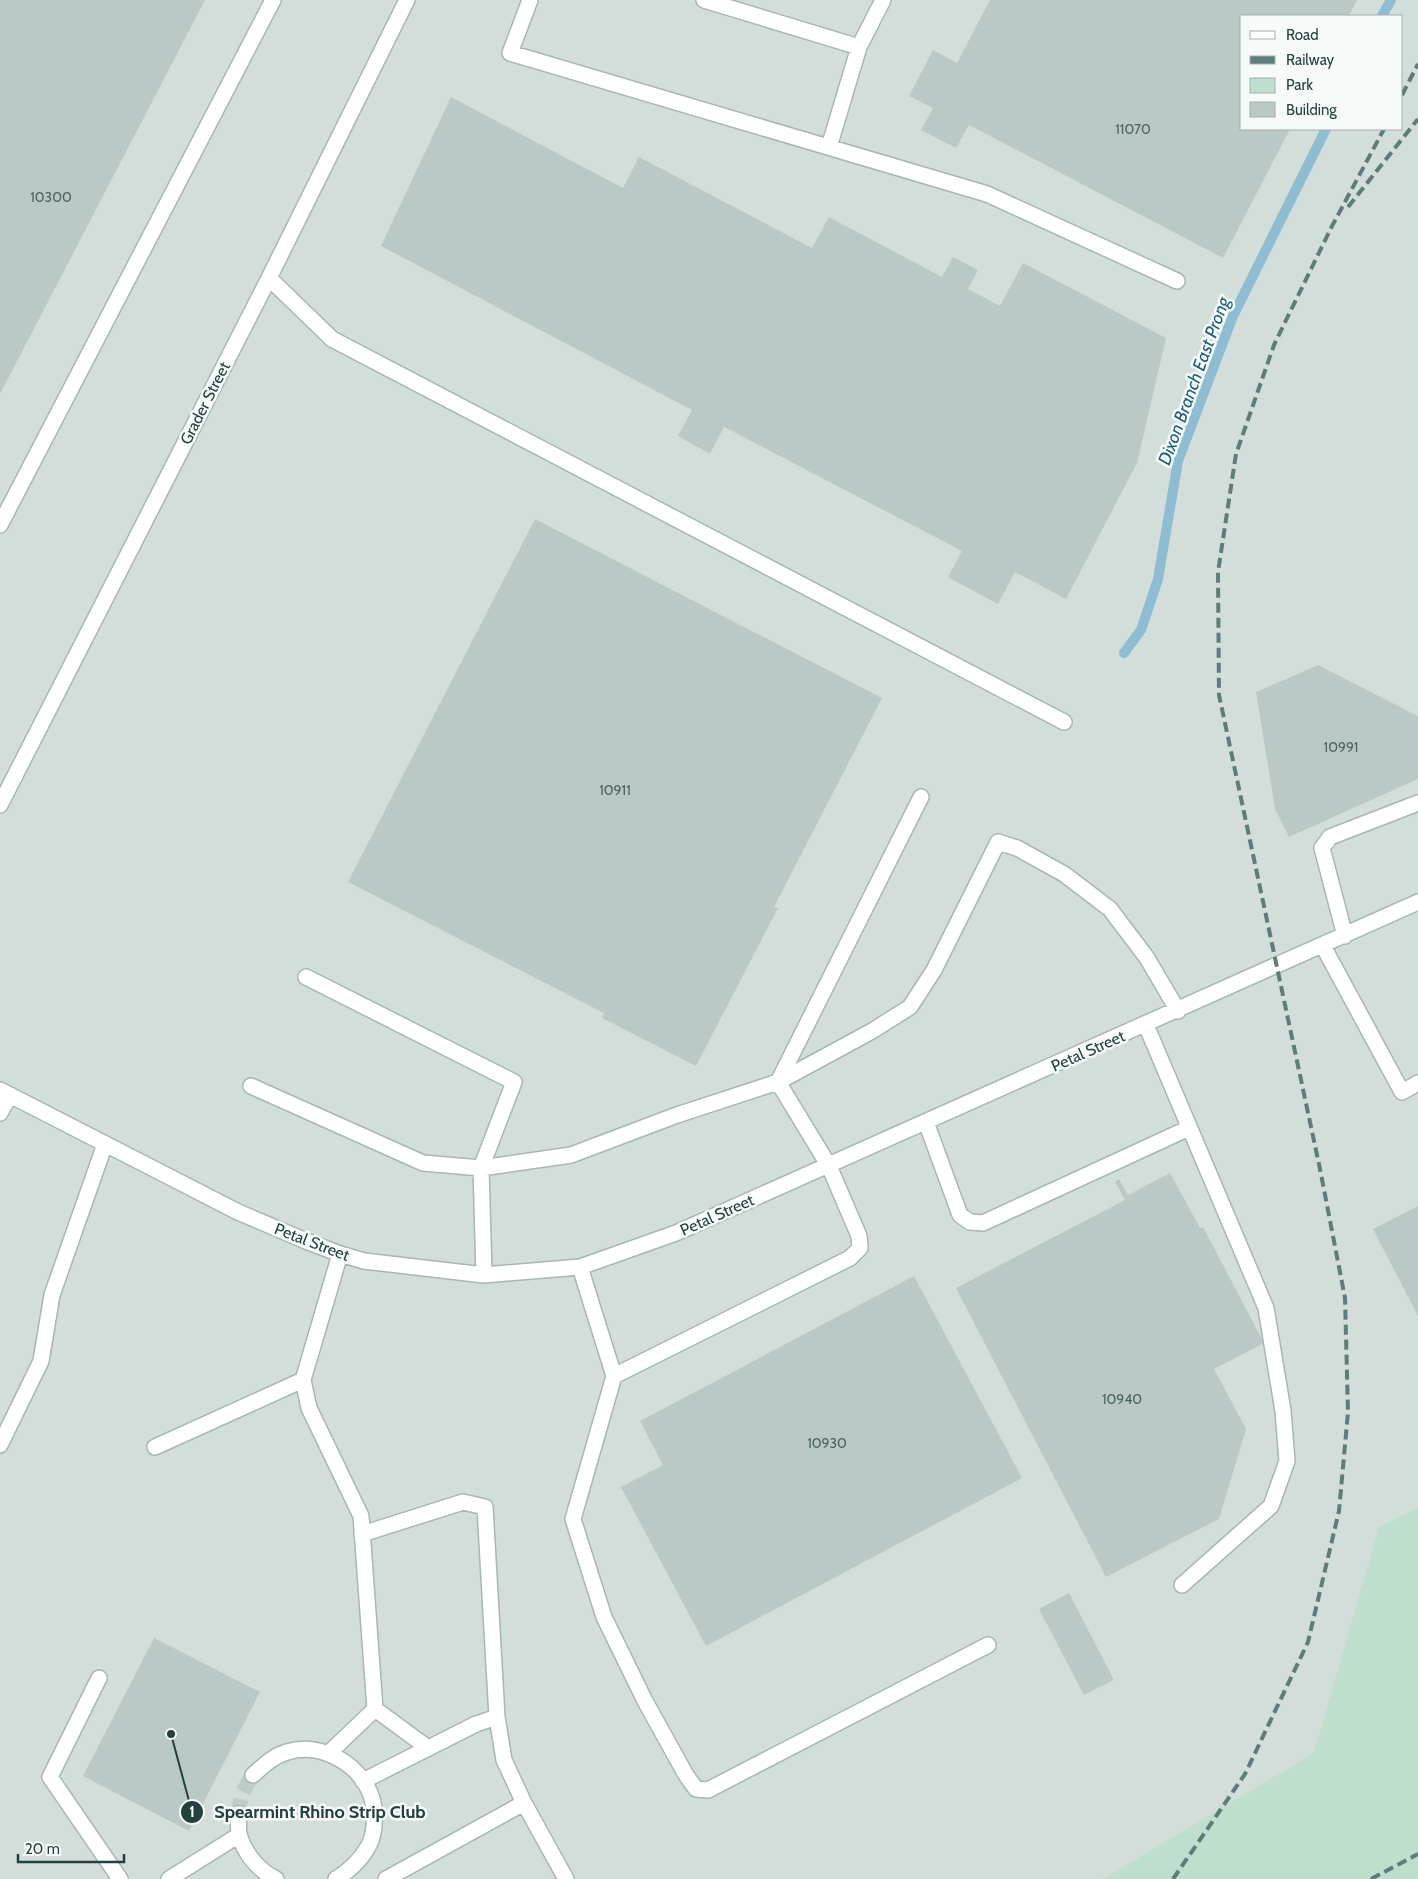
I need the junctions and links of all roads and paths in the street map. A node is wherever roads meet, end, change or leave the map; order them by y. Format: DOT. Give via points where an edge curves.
graph roads {
  1 [pos="273,0"];
  2 [pos="407,0"];
  3 [pos="530,0"];
  4 [pos="704,0"];
  5 [pos="883,0"];
  6 [pos="859,47"];
  7 [pos="829,147"];
  8 [pos="269,278"];
  9 [pos="1178,281"];
  10 [pos="0,525"];
  11 [pos="1064,722"];
  12 [pos="922,797"];
  13 [pos="1418,803"];
  14 [pos="0,805"];
  15 [pos="1418,902"];
  16 [pos="1345,936"];
  17 [pos="1323,946"];
  18 [pos="306,977"];
  19 [pos="1178,1011"];
  20 [pos="1146,1025"];
  21 [pos="778,1082"];
  22 [pos="1418,1083"];
  23 [pos="251,1086"];
  24 [pos="5,1092"];
  25 [pos="0,1113"];
  26 [pos="926,1122"];
  27 [pos="1189,1128"];
  28 [pos="105,1144"];
  29 [pos="829,1166"];
  30 [pos="481,1168"];
  31 [pos="340,1254"];
  32 [pos="580,1267"];
  33 [pos="484,1275"];
  34 [pos="614,1376"];
  35 [pos="303,1380"];
  36 [pos="0,1445"];
  37 [pos="155,1447"];
  38 [pos="362,1534"];
  39 [pos="1182,1584"];
  40 [pos="988,1645"];
  41 [pos="99,1678"];
  42 [pos="375,1709"];
  43 [pos="497,1717"];
  44 [pos="428,1748"];
  45 [pos="329,1753"];
  46 [pos="253,1775"];
  47 [pos="363,1780"];
  48 [pos="524,1803"];
  49 [pos="238,1814"];
  50 [pos="239,1835"];
  51 [pos="120,1879"];
  52 [pos="169,1879"];
  53 [pos="276,1879"];
  54 [pos="336,1879"];
  55 [pos="386,1879"];
  56 [pos="566,1879"];
  1 -- 10 [label="street"];
  2 -- 8 [label="street, Grader Street"];
  3 -- 7 [label="street" via="510,53"];
  4 -- 6 [label="street"];
  5 -- 6 [label="street"];
  6 -- 7 [label="street"];
  7 -- 9 [label="street" via="987,194"];
  8 -- 11 [label="street" via="332,339"];
  8 -- 14 [label="street, Grader Street"];
  12 -- 21 [label="street"];
  13 -- 16 [label="street" via="1330,837 1322,848"];
  15 -- 16 [label="street, Petal Street"];
  16 -- 17 [label="street, Petal Street"];
  17 -- 19 [label="street, Petal Street"];
  17 -- 22 [label="street" via="1402,1092"];
  18 -- 30 [label="street" via="514,1082"];
  19 -- 20 [label="street, Petal Street"];
  19 -- 21 [label="street" via="1147,958 1110,910 1064,874 1018,848 998,842 934,970 910,1007"];
  20 -- 26 [label="street, Petal Street"];
  20 -- 27 [label="street"];
  21 -- 29 [label="street"];
  21 -- 30 [label="street" via="571,1155"];
  23 -- 30 [label="street" via="423,1163"];
  24 -- 25 [label="street"];
  24 -- 28 [label="street, Petal Street"];
  26 -- 27 [label="street" via="960,1215 970,1222 983,1223"];
  26 -- 29 [label="street, Petal Street"];
  27 -- 39 [label="street" via="1266,1308 1284,1411 1287,1461 1271,1506"];
  28 -- 31 [label="street, Petal Street" via="238,1212"];
  28 -- 36 [label="street" via="52,1295 42,1361"];
  29 -- 32 [label="street, Petal Street" via="676,1233"];
  29 -- 34 [label="street" via="858,1236 860,1248 850,1258"];
  30 -- 33 [label="street"];
  31 -- 33 [label="street, Petal Street" via="364,1261"];
  31 -- 35 [label="street"];
  32 -- 33 [label="street, Petal Street"];
  32 -- 34 [label="street"];
  34 -- 40 [label="street" via="573,1519 604,1617 645,1701 696,1789 708,1790"];
  35 -- 37 [label="street"];
  35 -- 38 [label="street" via="309,1408 361,1516"];
  38 -- 42 [label="street"];
  38 -- 43 [label="street" via="463,1502 485,1507"];
  41 -- 51 [label="street" via="50,1777"];
  42 -- 44 [label="street"];
  42 -- 45 [label="street"];
  43 -- 44 [label="street"];
  43 -- 48 [label="street" via="504,1760"];
  44 -- 47 [label="street"];
  45 -- 46 [label="street" via="288,1752 268,1761"];
  45 -- 47 [label="street" via="352,1766"];
  47 -- 54 [label="street" via="373,1802 374,1826 368,1849 353,1868"];
  48 -- 55 [label="street"];
  48 -- 56 [label="street"];
  49 -- 50 [label="street"];
  50 -- 52 [label="street"];
  50 -- 53 [label="street" via="250,1857 266,1874"];
}
